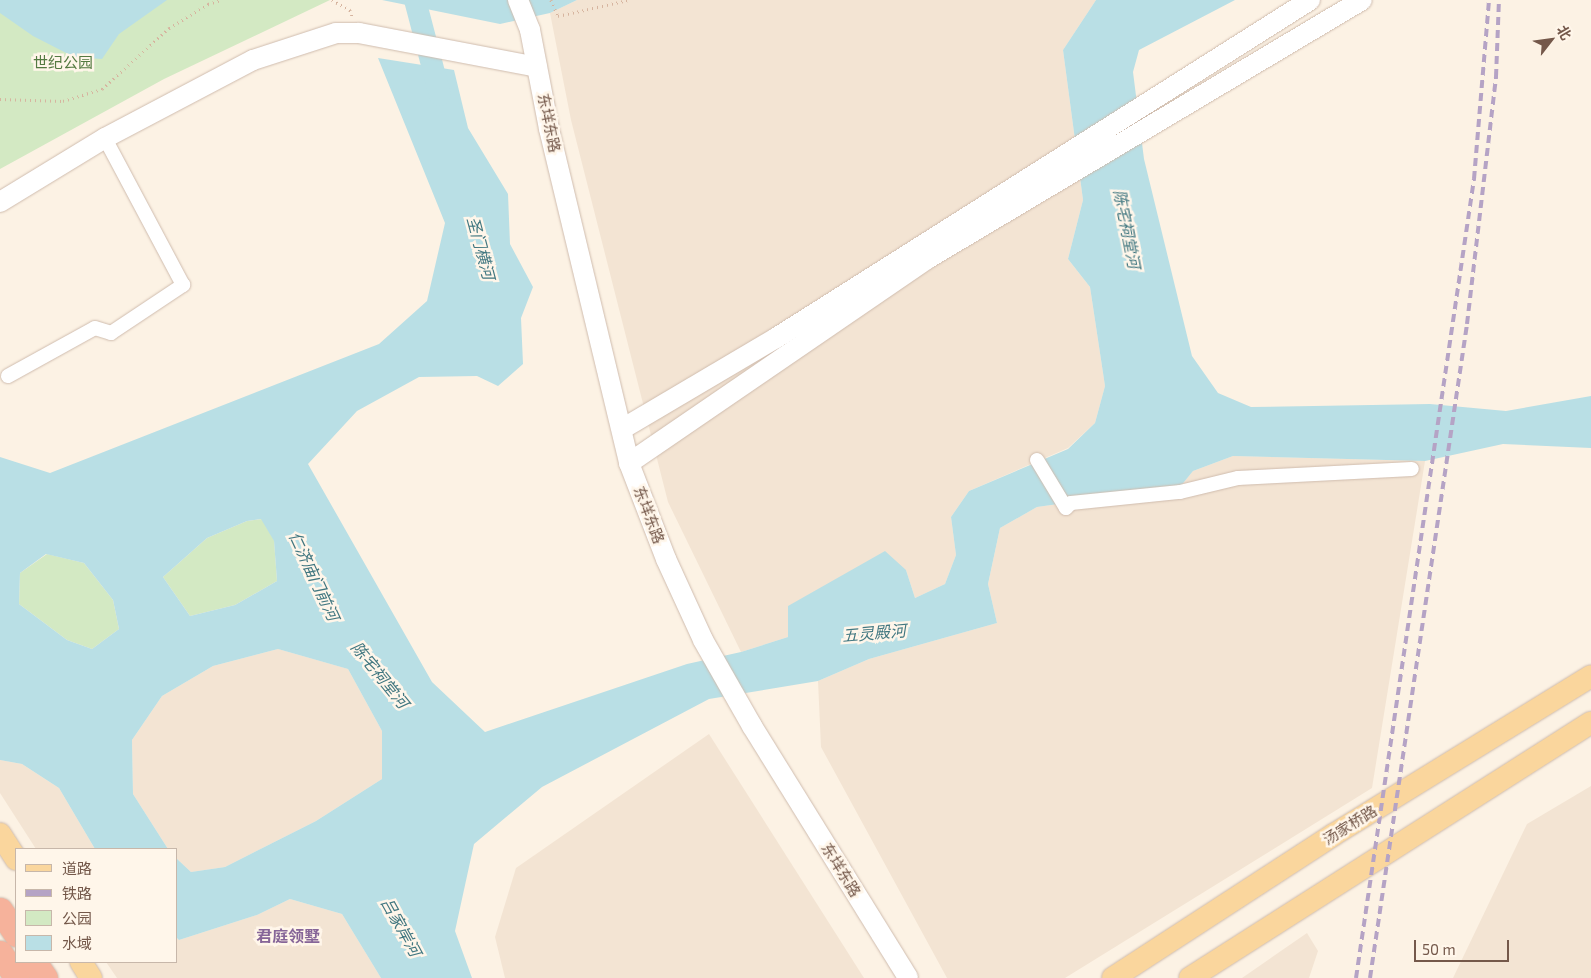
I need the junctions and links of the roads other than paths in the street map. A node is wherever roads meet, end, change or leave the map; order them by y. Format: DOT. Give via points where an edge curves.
graph roads {
  1 [pos="518,0"];
  2 [pos="1310,0"];
  3 [pos="1362,0"];
  4 [pos="537,67"];
  5 [pos="105,138"];
  6 [pos="0,202"];
  7 [pos="8,376"];
  8 [pos="622,429"];
  9 [pos="1037,460"];
  10 [pos="629,463"];
  11 [pos="1412,469"];
  12 [pos="1591,676"];
  13 [pos="1591,723"];
  14 [pos="1,836"];
  15 [pos="15,857"];
  16 [pos="0,910"];
  17 [pos="15,932"];
  18 [pos="0,953"];
  19 [pos="35,963"];
  20 [pos="82,963"];
  21 [pos="17,978"];
  22 [pos="45,978"];
  23 [pos="91,978"];
  24 [pos="908,978"];
  25 [pos="1112,978"];
  26 [pos="1190,978"];
  1 -- 4 [label="main road, 东垟东路" via="530,30"];
  2 -- 8 [label="main road" via="776,338"];
  3 -- 10 [label="main road" via="927,259"];
  4 -- 5 [label="main road" via="359,33 336,33 253,60"];
  4 -- 8 [label="main road, 东垟东路"];
  5 -- 6 [label="main road"];
  5 -- 7 [label="street" via="183,285 110,333 95,328"];
  8 -- 10 [label="main road, 东垟东路"];
  9 -- 11 [label="street" via="1066,508 1071,503 1180,492 1238,478"];
  10 -- 24 [label="main road, 东垟东路" via="666,559 703,640 752,726"];
  12 -- 25 [label="main road, 汤家桥路" via="1333,835"];
  13 -- 26 [label="main road"];
  14 -- 15 [label="main road"];
  16 -- 17 [label="highway"];
  18 -- 21 [label="highway"];
  19 -- 22 [label="highway"];
  20 -- 23 [label="main road"];
}
